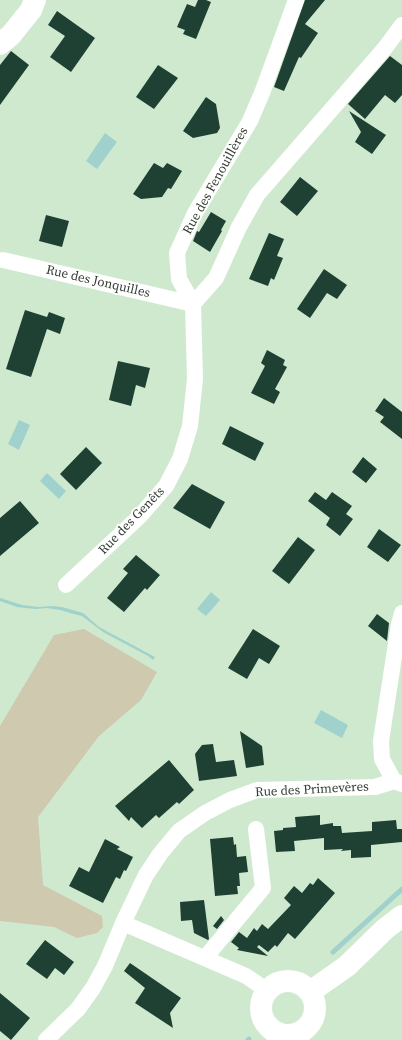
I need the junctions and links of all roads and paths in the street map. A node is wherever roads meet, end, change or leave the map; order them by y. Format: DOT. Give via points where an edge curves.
graph roads {
  1 [pos="35,0"];
  2 [pos="296,0"];
  3 [pos="402,25"];
  4 [pos="0,44"];
  5 [pos="3,260"];
  6 [pos="193,304"];
  7 [pos="66,585"];
  8 [pos="402,613"];
  9 [pos="398,782"];
  10 [pos="256,830"];
  11 [pos="402,916"];
  12 [pos="123,923"];
  13 [pos="205,958"];
  14 [pos="268,990"];
  15 [pos="310,992"];
  16 [pos="269,1035"];
  17 [pos="46,1040"];
  1 -- 4 [label="main road" via="31,10 11,35"];
  2 -- 6 [label="street, Rue des Fenouillères" via="250,121 195,214 177,253 179,279"];
  3 -- 6 [label="street" via="257,195 216,278"];
  5 -- 6 [label="street, Rue des Jonquilles"];
  6 -- 7 [label="street, Rue des Genêts" via="196,378 190,426 180,460 166,486 139,517"];
  8 -- 9 [label="street" via="398,624 381,741 382,759"];
  9 -- 12 [label="street, Rue des Primevères" via="375,786 257,790 230,800 179,831 146,875"];
  10 -- 13 [label="street" via="263,888"];
  11 -- 15 [label="main road" via="347,966"];
  12 -- 13 [label="street"];
  12 -- 17 [label="street, Rue des Primevères" via="93,988 78,1009"];
  13 -- 14 [label="street" via="246,976"];
  14 -- 15 [label="main road" via="277,984 292,981 303,985"];
  14 -- 16 [label="main road" via="262,1002 262,1011"];
  15 -- 16 [label="main road" via="315,1002 310,1026 302,1032 290,1035"];
}
